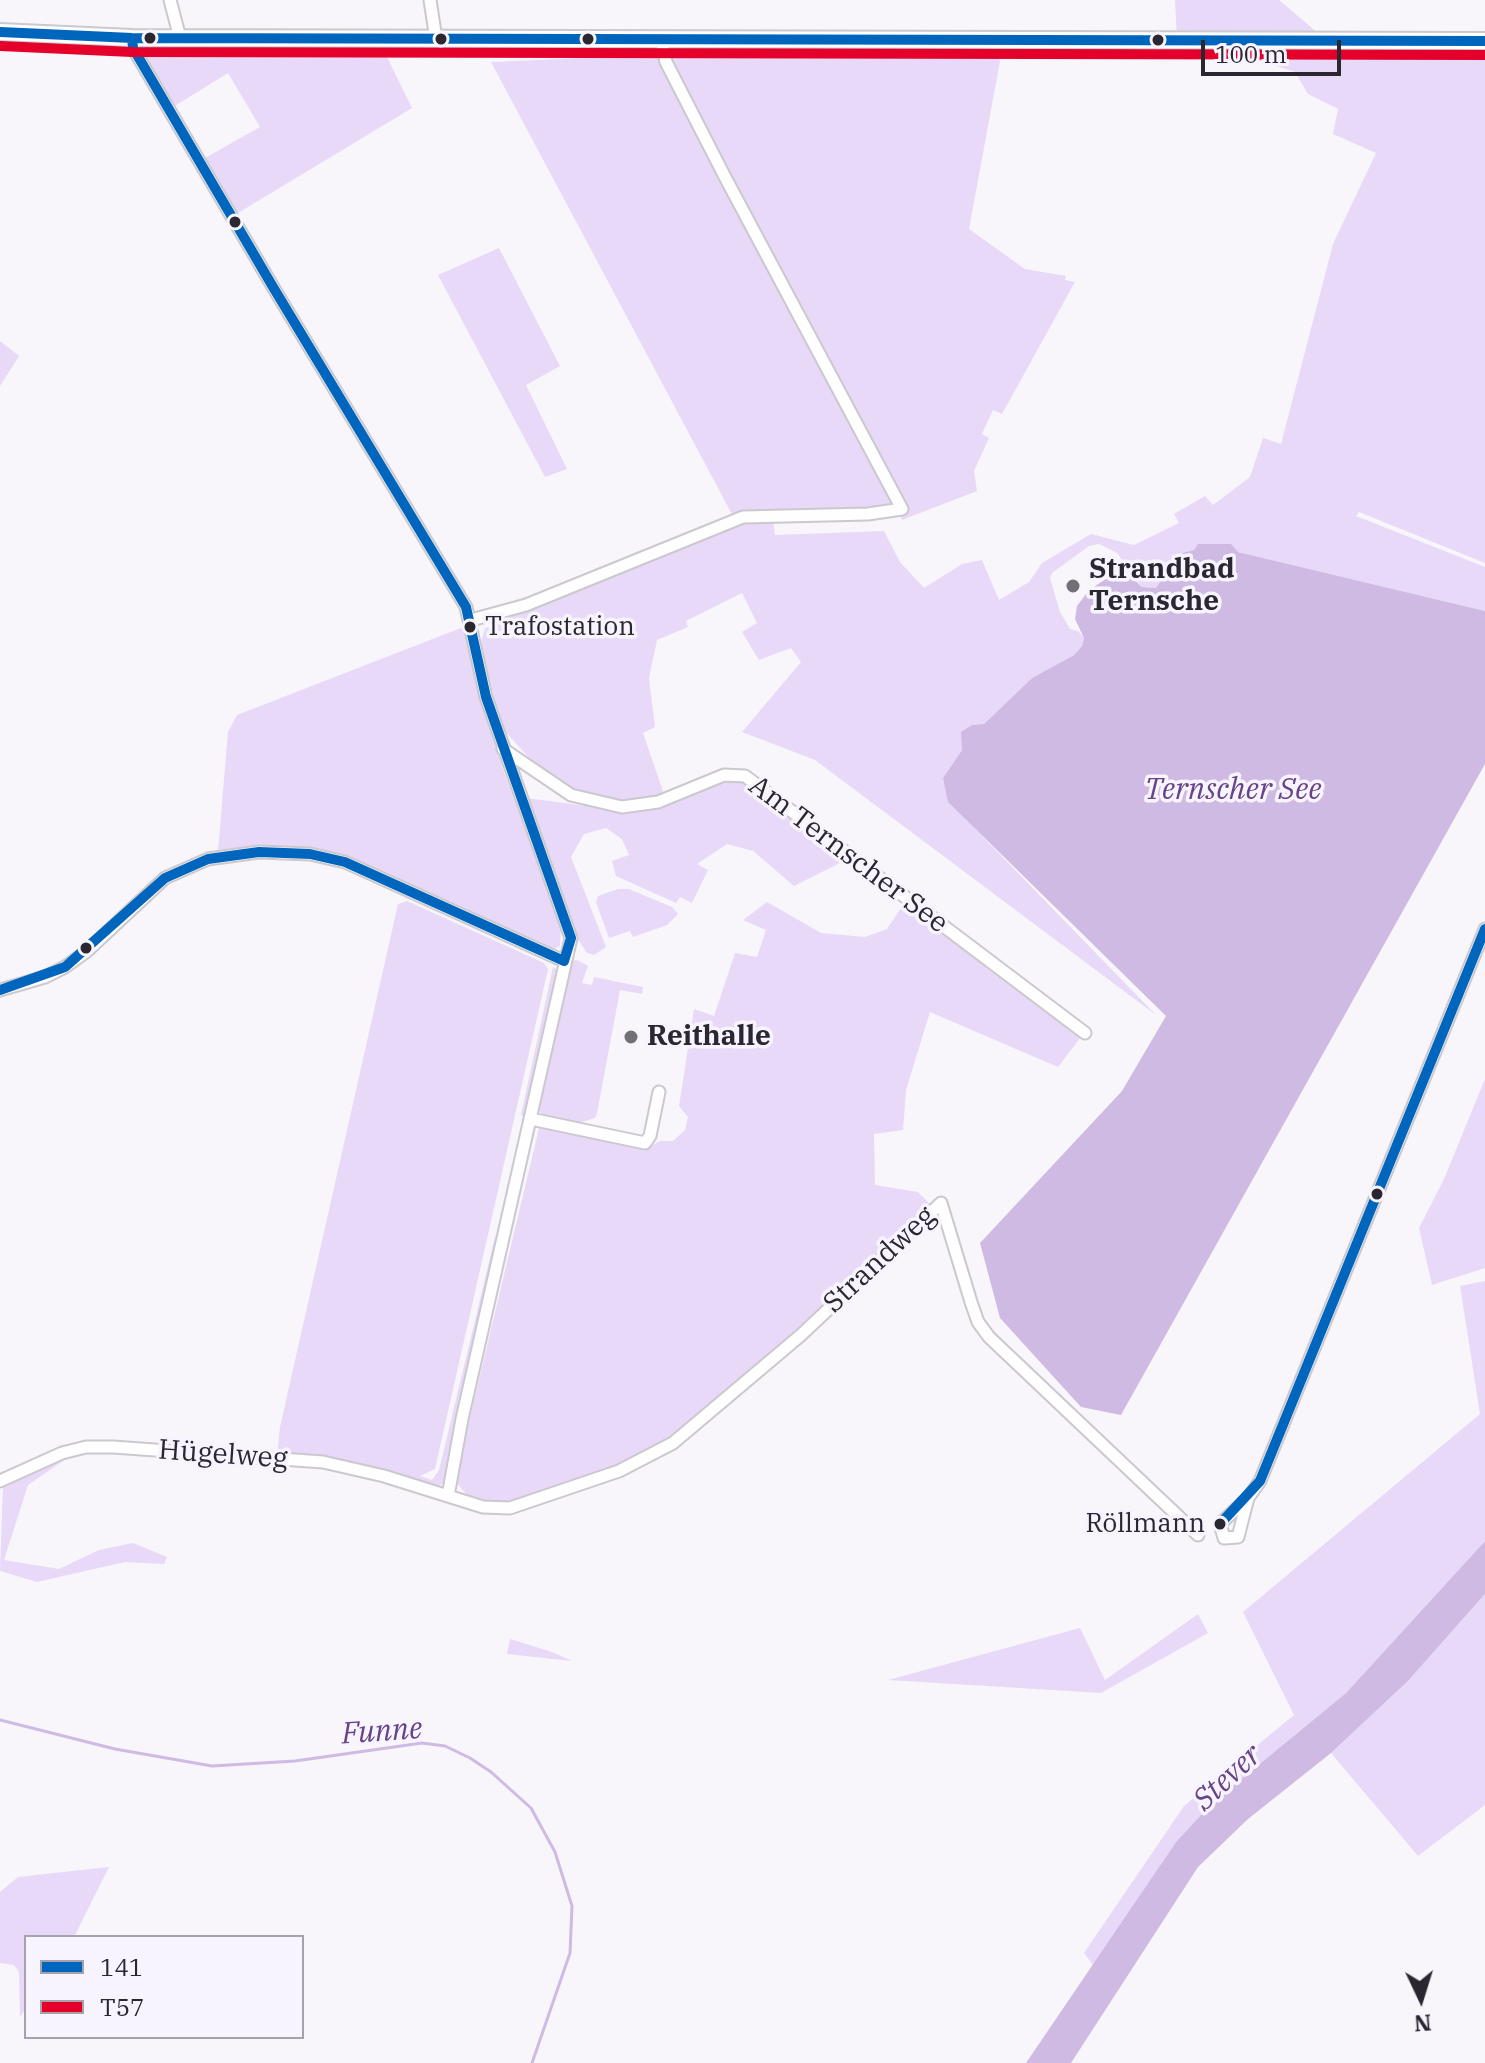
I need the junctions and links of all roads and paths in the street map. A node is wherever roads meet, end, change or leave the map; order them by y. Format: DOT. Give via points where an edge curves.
graph roads {
  1 [pos="170,0"];
  2 [pos="430,0"];
  3 [pos="0,32"];
  4 [pos="132,38"];
  5 [pos="180,38"];
  6 [pos="436,39"];
  7 [pos="661,39"];
  8 [pos="1485,41"];
  9 [pos="471,620"];
  10 [pos="503,749"];
  11 [pos="1485,929"];
  12 [pos="564,961"];
  13 [pos="0,990"];
  14 [pos="1085,1033"];
  15 [pos="659,1092"];
  16 [pos="531,1119"];
  17 [pos="0,1481"];
  18 [pos="448,1496"];
  19 [pos="1248,1498"];
  20 [pos="1198,1535"];
  1 -- 5 [label="street"];
  2 -- 6 [label="street"];
  3 -- 4 [label="main road"];
  4 -- 5 [label="main road"];
  4 -- 9 [label="street" via="133,48"];
  5 -- 6 [label="main road"];
  6 -- 7 [label="main road"];
  7 -- 8 [label="main road"];
  7 -- 9 [label="street" via="666,62 902,509 743,517 526,605"];
  9 -- 10 [label="street"];
  10 -- 12 [label="street" via="571,938"];
  10 -- 14 [label="street, Am Ternscher See" via="571,795 622,807 658,802 724,775 745,776"];
  11 -- 19 [label="street" via="1260,1481"];
  12 -- 13 [label="street" via="345,862 259,852 208,859 165,878 65,967"];
  12 -- 16 [label="street"];
  15 -- 16 [label="street" via="645,1143"];
  16 -- 18 [label="street"];
  17 -- 18 [label="street, Hügelweg" via="62,1453 113,1447 323,1462"];
  18 -- 20 [label="street, Strandweg" via="483,1507 510,1508 619,1471 673,1443 789,1345 941,1203 978,1322 989,1337"];
}
